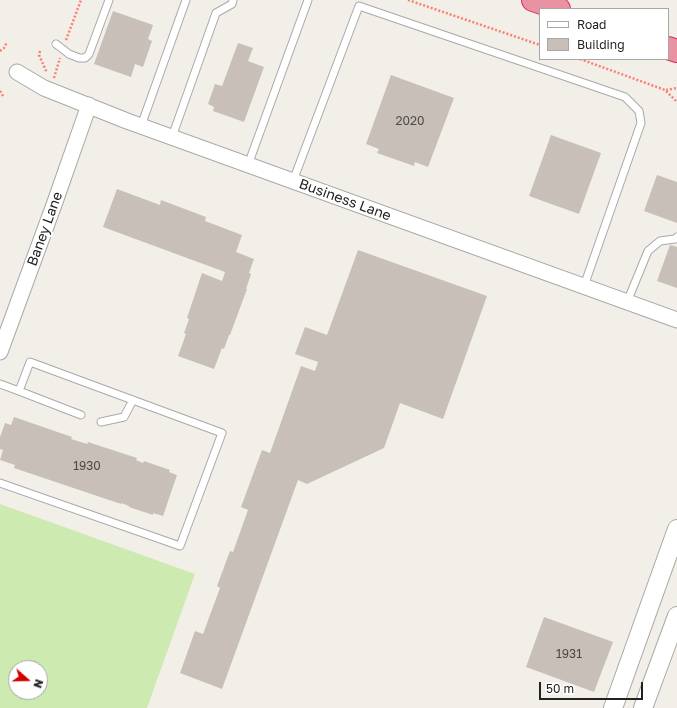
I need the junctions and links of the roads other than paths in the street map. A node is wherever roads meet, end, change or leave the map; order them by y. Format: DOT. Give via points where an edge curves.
graph roads {
  1 [pos="109,0"];
  2 [pos="186,0"];
  3 [pos="233,0"];
  4 [pos="308,0"];
  5 [pos="533,0"];
  6 [pos="556,8"];
  7 [pos="56,44"];
  8 [pos="17,72"];
  9 [pos="89,105"];
  10 [pos="141,126"];
  11 [pos="172,137"];
  12 [pos="248,165"];
  13 [pos="292,181"];
  14 [pos="677,237"];
  15 [pos="584,286"];
  16 [pos="627,302"];
  17 [pos="677,320"];
  18 [pos="0,352"];
  19 [pos="0,384"];
  20 [pos="18,391"];
  21 [pos="133,400"];
  22 [pos="81,415"];
  23 [pos="101,422"];
  24 [pos="0,482"];
  25 [pos="677,528"];
  26 [pos="677,616"];
  27 [pos="613,708"];
  28 [pos="643,708"];
  1 -- 7 [label="lane" via="89,54 85,58 70,54"];
  2 -- 10 [label="lane"];
  3 -- 11 [label="lane" via="232,4 216,13"];
  4 -- 12 [label="lane"];
  5 -- 6 [label="highway"];
  8 -- 9 [label="street, Business Lane" via="44,88"];
  9 -- 10 [label="street, Business Lane"];
  9 -- 18 [label="street, Baney Lane"];
  10 -- 11 [label="street, Business Lane"];
  11 -- 12 [label="street, Business Lane"];
  12 -- 13 [label="street, Business Lane"];
  13 -- 15 [label="street, Business Lane"];
  13 -- 15 [label="lane" via="359,6 625,97 639,111 641,123"];
  14 -- 16 [label="lane" via="660,241 648,251"];
  15 -- 16 [label="street, Business Lane"];
  16 -- 17 [label="street, Business Lane"];
  19 -- 20 [label="lane"];
  20 -- 21 [label="lane" via="30,362"];
  20 -- 22 [label="lane"];
  21 -- 23 [label="lane" via="124,417"];
  21 -- 24 [label="lane" via="222,433 180,546"];
  25 -- 27 [label="street"];
  26 -- 28 [label="street"];
}
